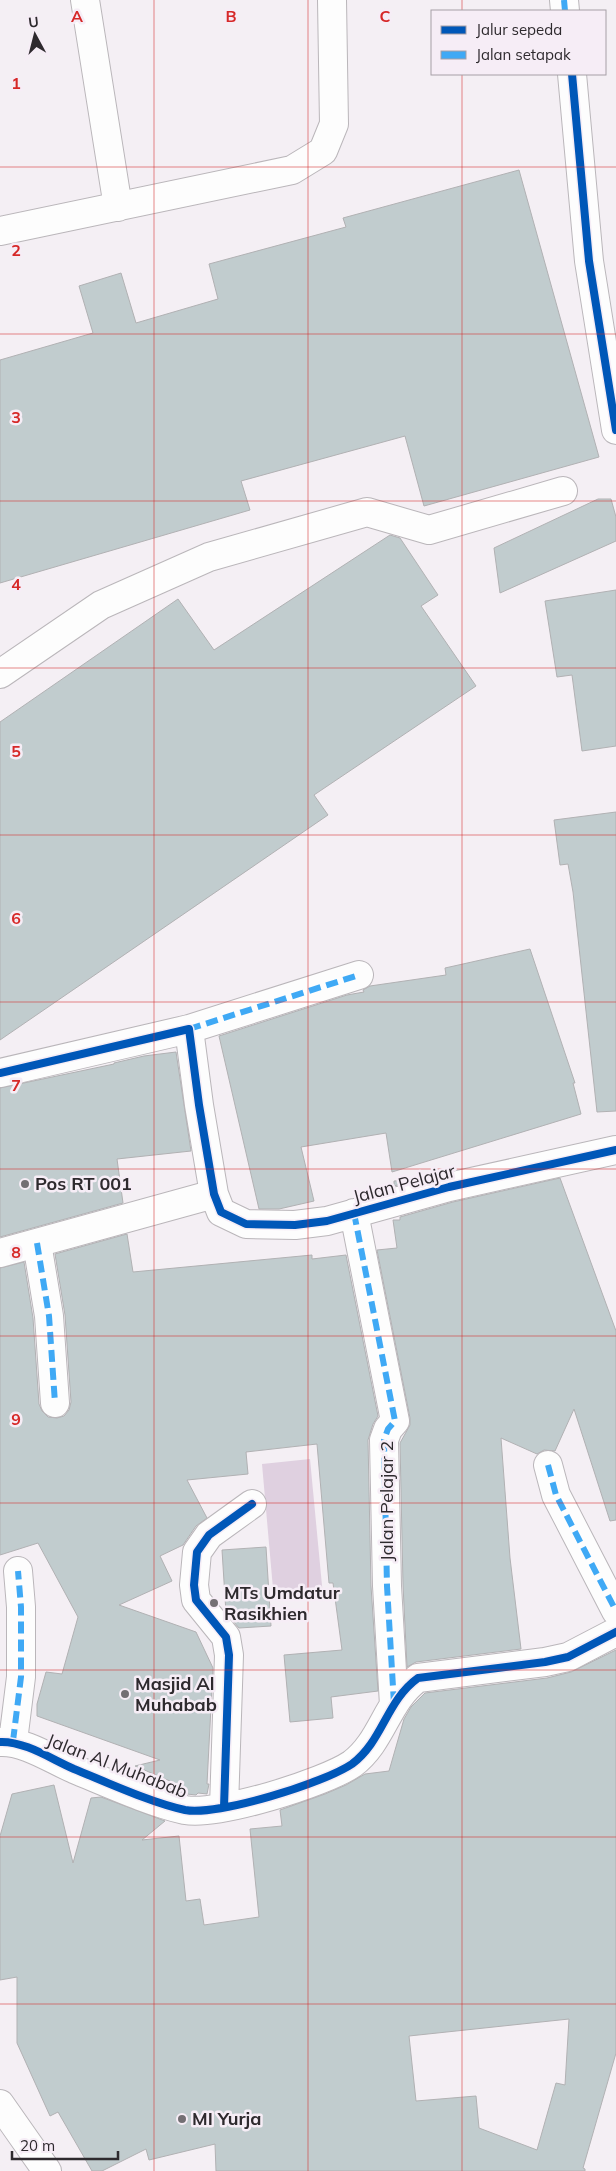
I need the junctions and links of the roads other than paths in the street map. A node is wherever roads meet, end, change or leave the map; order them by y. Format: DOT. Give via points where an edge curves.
graph roads {
  1 [pos="85,0"];
  2 [pos="332,0"];
  3 [pos="572,75"];
  4 [pos="118,207"];
  5 [pos="0,231"];
  6 [pos="616,430"];
  7 [pos="563,492"];
  8 [pos="2,666"];
  9 [pos="359,975"];
  10 [pos="189,1028"];
  11 [pos="0,1073"];
  12 [pos="616,1150"];
  13 [pos="214,1194"];
  14 [pos="354,1214"];
  15 [pos="37,1243"];
  16 [pos="0,1253"];
  17 [pos="54,1403"];
  18 [pos="548,1465"];
  19 [pos="252,1504"];
  20 [pos="18,1571"];
  21 [pos="616,1611"];
  22 [pos="616,1632"];
  23 [pos="394,1704"];
  24 [pos="6,1741"];
  25 [pos="224,1807"];
  26 [pos="0,2104"];
  27 [pos="9,2134"];
  28 [pos="47,2171"];
  1 -- 4 [label="street"];
  2 -- 4 [label="street" via="334,124 323,151 292,170"];
  3 -- 6 [label="street" via="589,261"];
  4 -- 5 [label="street"];
  7 -- 8 [label="street" via="430,530 367,512 208,557 101,605"];
  9 -- 10 [label="street"];
  10 -- 11 [label="street"];
  10 -- 13 [label="street, Jalan Pelajar"];
  12 -- 14 [label="street, Jalan Pelajar" via="449,1186"];
  13 -- 14 [label="street, Jalan Pelajar" via="220,1212 246,1224 295,1225"];
  13 -- 15 [label="street"];
  14 -- 23 [label="street, Jalan Pelajar 2" via="395,1421 384,1440 387,1586"];
  15 -- 16 [label="street"];
  15 -- 17 [label="street" via="49,1316"];
  18 -- 21 [label="street" via="556,1495"];
  19 -- 25 [label="street" via="209,1535 197,1552 194,1584 196,1600 226,1637 229,1655"];
  20 -- 24 [label="street" via="22,1677"];
  22 -- 23 [label="street, Jalan Al Muhabab" via="568,1657 418,1678 406,1686"];
  23 -- 25 [label="street, Jalan Al Muhabab" via="368,1751 350,1765 321,1780"];
  24 -- 25 [label="street, Jalan Al Muhabab" via="185,1810 206,1811"];
  26 -- 27 [label="street"];
  27 -- 28 [label="street"];
}
